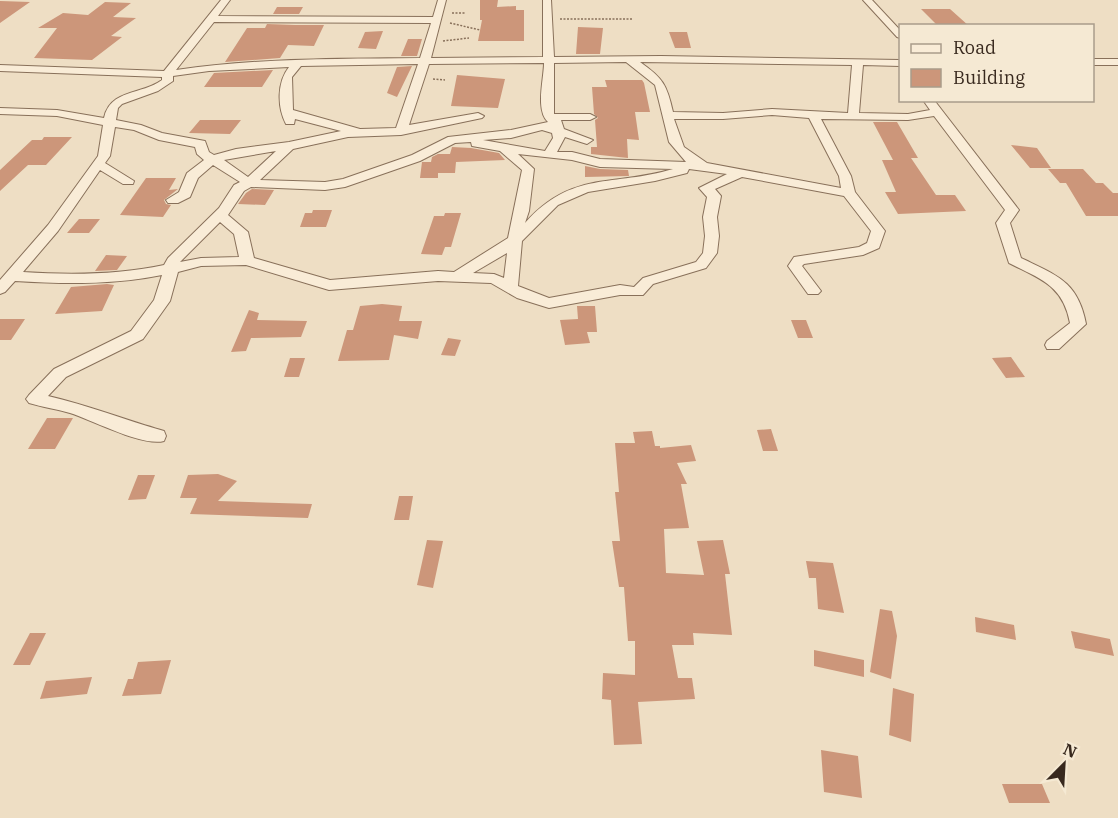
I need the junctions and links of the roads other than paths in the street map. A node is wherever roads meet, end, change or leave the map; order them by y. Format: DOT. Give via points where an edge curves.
graph roads {
  1 [pos="226,0"];
  2 [pos="442,0"];
  3 [pos="547,0"];
  4 [pos="867,0"];
  5 [pos="211,19"];
  6 [pos="436,20"];
  7 [pos="899,34"];
  8 [pos="661,59"];
  9 [pos="549,60"];
  10 [pos="629,60"];
  11 [pos="425,61"];
  12 [pos="858,62"];
  13 [pos="1094,62"];
  14 [pos="1118,62"];
  15 [pos="298,63"];
  16 [pos="899,63"];
  17 [pos="0,68"];
  18 [pos="167,74"];
  19 [pos="654,83"];
  20 [pos="933,106"];
  21 [pos="0,111"];
  22 [pos="287,112"];
  23 [pos="813,114"];
  24 [pos="668,115"];
  25 [pos="478,116"];
  26 [pos="853,116"];
  27 [pos="590,117"];
  28 [pos="109,123"];
  29 [pos="555,124"];
  30 [pos="440,125"];
  31 [pos="298,130"];
  32 [pos="360,133"];
  33 [pos="414,135"];
  34 [pos="465,140"];
  35 [pos="498,140"];
  36 [pos="587,140"];
  37 [pos="211,144"];
  38 [pos="442,144"];
  39 [pos="289,146"];
  40 [pos="549,155"];
  41 [pos="213,159"];
  42 [pos="98,164"];
  43 [pos="697,166"];
  44 [pos="741,173"];
  45 [pos="128,181"];
  46 [pos="249,183"];
  47 [pos="848,193"];
  48 [pos="173,200"];
  49 [pos="220,215"];
  50 [pos="516,239"];
  51 [pos="247,261"];
  52 [pos="172,269"];
  53 [pos="11,276"];
  54 [pos="458,277"];
  55 [pos="510,288"];
  56 [pos="0,289"];
  57 [pos="813,291"];
  58 [pos="1053,345"];
  59 [pos="157,436"];
  1 -- 5 [label="street"];
  2 -- 6 [label="street"];
  3 -- 9 [label="street"];
  4 -- 7 [label="street"];
  5 -- 6 [label="street"];
  5 -- 18 [label="street"];
  6 -- 11 [label="street"];
  8 -- 10 [label="street"];
  8 -- 12 [label="street"];
  8 -- 19 [label="street"];
  9 -- 10 [label="street"];
  9 -- 11 [label="street"];
  9 -- 29 [label="street" via="546,106"];
  10 -- 19 [label="street"];
  11 -- 15 [label="street"];
  11 -- 33 [label="street"];
  12 -- 16 [label="street"];
  12 -- 26 [label="street"];
  13 -- 14 [label="street"];
  15 -- 18 [label="street"];
  15 -- 22 [label="street" via="287,77"];
  17 -- 18 [label="street"];
  18 -- 28 [label="street" via="168,81 162,87 111,106"];
  19 -- 24 [label="street"];
  20 -- 26 [label="street" via="908,117"];
  20 -- 58 [label="street" via="1012,210 1003,223 1014,260 1058,282 1075,307 1078,324"];
  21 -- 28 [label="street" via="57,113"];
  22 -- 31 [label="street" via="288,120"];
  22 -- 32 [label="street"];
  23 -- 24 [label="street"];
  23 -- 26 [label="street"];
  23 -- 47 [label="street" via="845,176"];
  24 -- 43 [label="street" via="677,148"];
  25 -- 30 [label="street"];
  27 -- 29 [label="street"];
  28 -- 37 [label="street"];
  28 -- 42 [label="street" via="104,156"];
  29 -- 35 [label="street"];
  29 -- 36 [label="street"];
  29 -- 40 [label="street" via="559,138"];
  30 -- 33 [label="street"];
  30 -- 34 [label="street"];
  32 -- 33 [label="street"];
  32 -- 39 [label="street"];
  33 -- 38 [label="street"];
  34 -- 35 [label="street"];
  34 -- 38 [label="street"];
  35 -- 40 [label="street"];
  35 -- 50 [label="street" via="528,169"];
  37 -- 39 [label="street"];
  37 -- 41 [label="street" via="203,154"];
  38 -- 46 [label="street" via="416,158 345,183"];
  39 -- 41 [label="street"];
  39 -- 46 [label="street"];
  40 -- 43 [label="street" via="600,163"];
  41 -- 46 [label="street"];
  41 -- 48 [label="street" via="193,175 185,194"];
  42 -- 45 [label="street"];
  42 -- 53 [label="street" via="53,228"];
  43 -- 44 [label="street"];
  43 -- 50 [label="street" via="648,180 570,193 546,206"];
  44 -- 47 [label="street"];
  44 -- 55 [label="street" via="706,188 714,196 712,236 710,253 701,265 648,281 638,292 620,290 549,303"];
  46 -- 49 [label="street" via="239,188"];
  47 -- 57 [label="street" via="878,231 874,245 863,251 799,260 795,266"];
  49 -- 51 [label="street" via="241,232"];
  49 -- 52 [label="street" via="173,261"];
  50 -- 54 [label="street"];
  50 -- 55 [label="street"];
  51 -- 52 [label="street" via="201,262"];
  51 -- 54 [label="street" via="329,285"];
  52 -- 53 [label="street" via="141,275 60,279"];
  52 -- 59 [label="street" via="162,301 137,335 60,373 56,382 35,399"];
  53 -- 56 [label="street"];
  54 -- 55 [label="street" via="494,279"];
}
